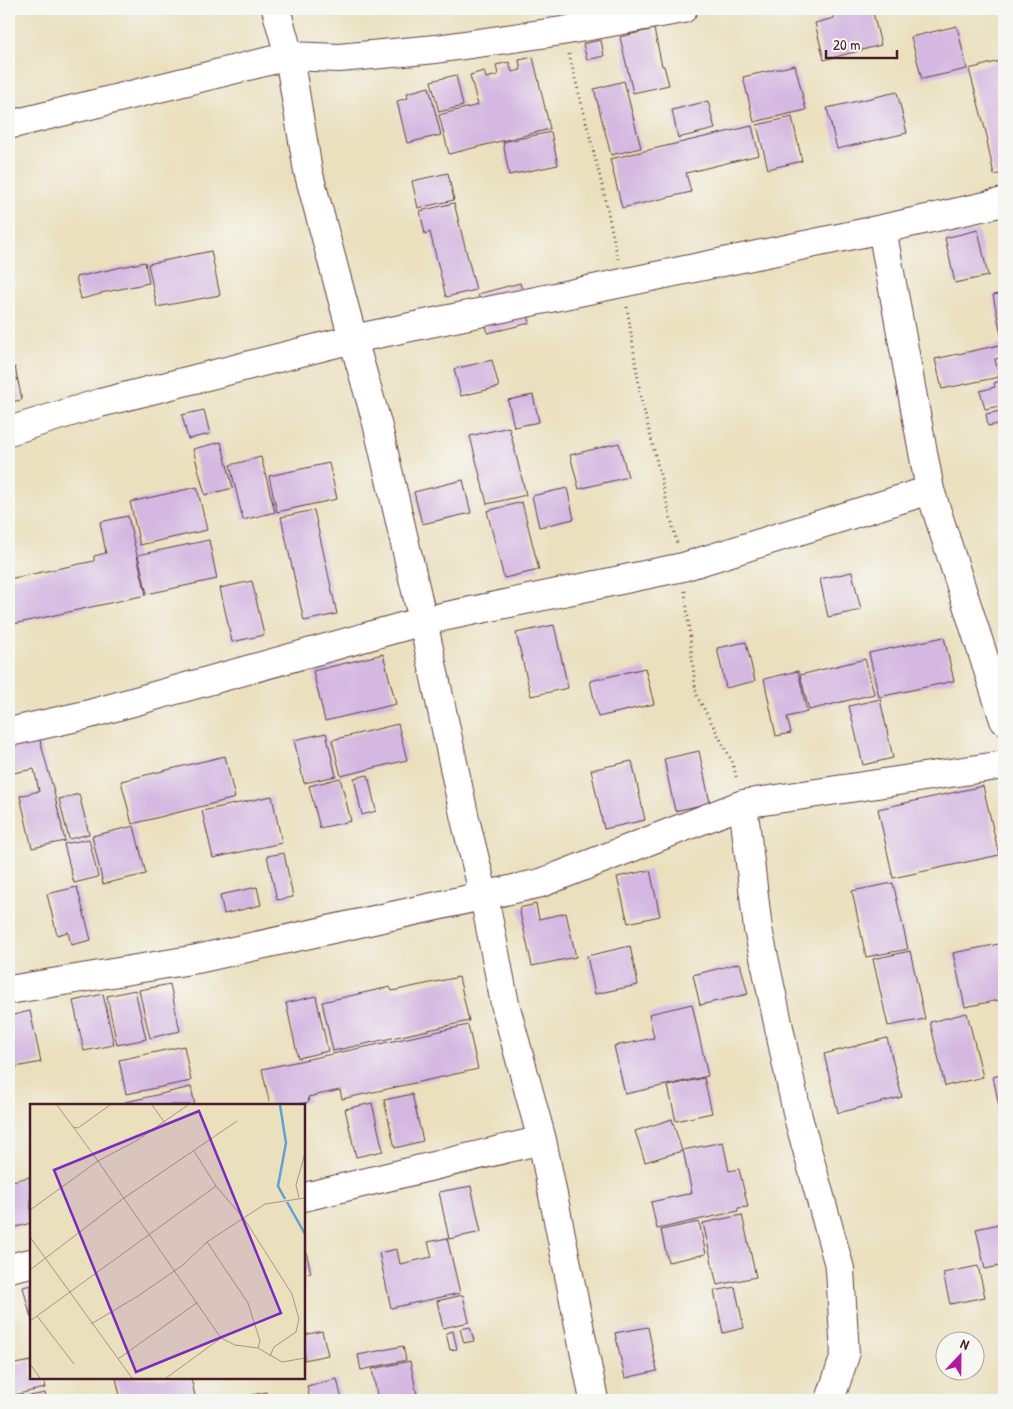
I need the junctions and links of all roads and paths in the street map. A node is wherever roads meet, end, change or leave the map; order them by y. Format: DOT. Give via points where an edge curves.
graph roads {
  1 [pos="276,9"];
  2 [pos="683,9"];
  3 [pos="562,31"];
  4 [pos="289,56"];
  5 [pos="9,125"];
  6 [pos="1004,202"];
  7 [pos="882,229"];
  8 [pos="624,283"];
  9 [pos="353,339"];
  10 [pos="9,431"];
  11 [pos="930,490"];
  12 [pos="683,568"];
  13 [pos="422,621"];
  14 [pos="1004,720"];
  15 [pos="9,732"];
  16 [pos="1004,764"];
  17 [pos="743,804"];
  18 [pos="484,896"];
  19 [pos="9,990"];
  20 [pos="542,1140"];
  21 [pos="305,1197"];
  22 [pos="30,1263"];
  23 [pos="9,1268"];
  24 [pos="594,1400"];
  25 [pos="830,1400"];
  1 -- 4 [label="street"];
  2 -- 3 [label="street"];
  3 -- 4 [label="street" via="436,49 339,58"];
  3 -- 8 [label="path" via="573,65"];
  4 -- 5 [label="street"];
  4 -- 9 [label="street" via="308,172"];
  6 -- 7 [label="street"];
  7 -- 8 [label="street"];
  7 -- 11 [label="street"];
  8 -- 9 [label="street"];
  8 -- 12 [label="path" via="641,398"];
  9 -- 10 [label="street" via="100,403"];
  9 -- 13 [label="street" via="377,423"];
  11 -- 12 [label="street"];
  11 -- 14 [label="street"];
  12 -- 13 [label="street"];
  12 -- 17 [label="path" via="696,694 732,762"];
  13 -- 15 [label="street" via="86,715"];
  13 -- 18 [label="street"];
  16 -- 17 [label="street"];
  17 -- 18 [label="street" via="541,883"];
  17 -- 25 [label="street" via="758,929 798,1117 840,1269 845,1355"];
  18 -- 19 [label="street" via="197,960"];
  18 -- 20 [label="street" via="505,1004"];
  20 -- 21 [label="street"];
  20 -- 24 [label="street"];
  22 -- 23 [label="street"];
}
